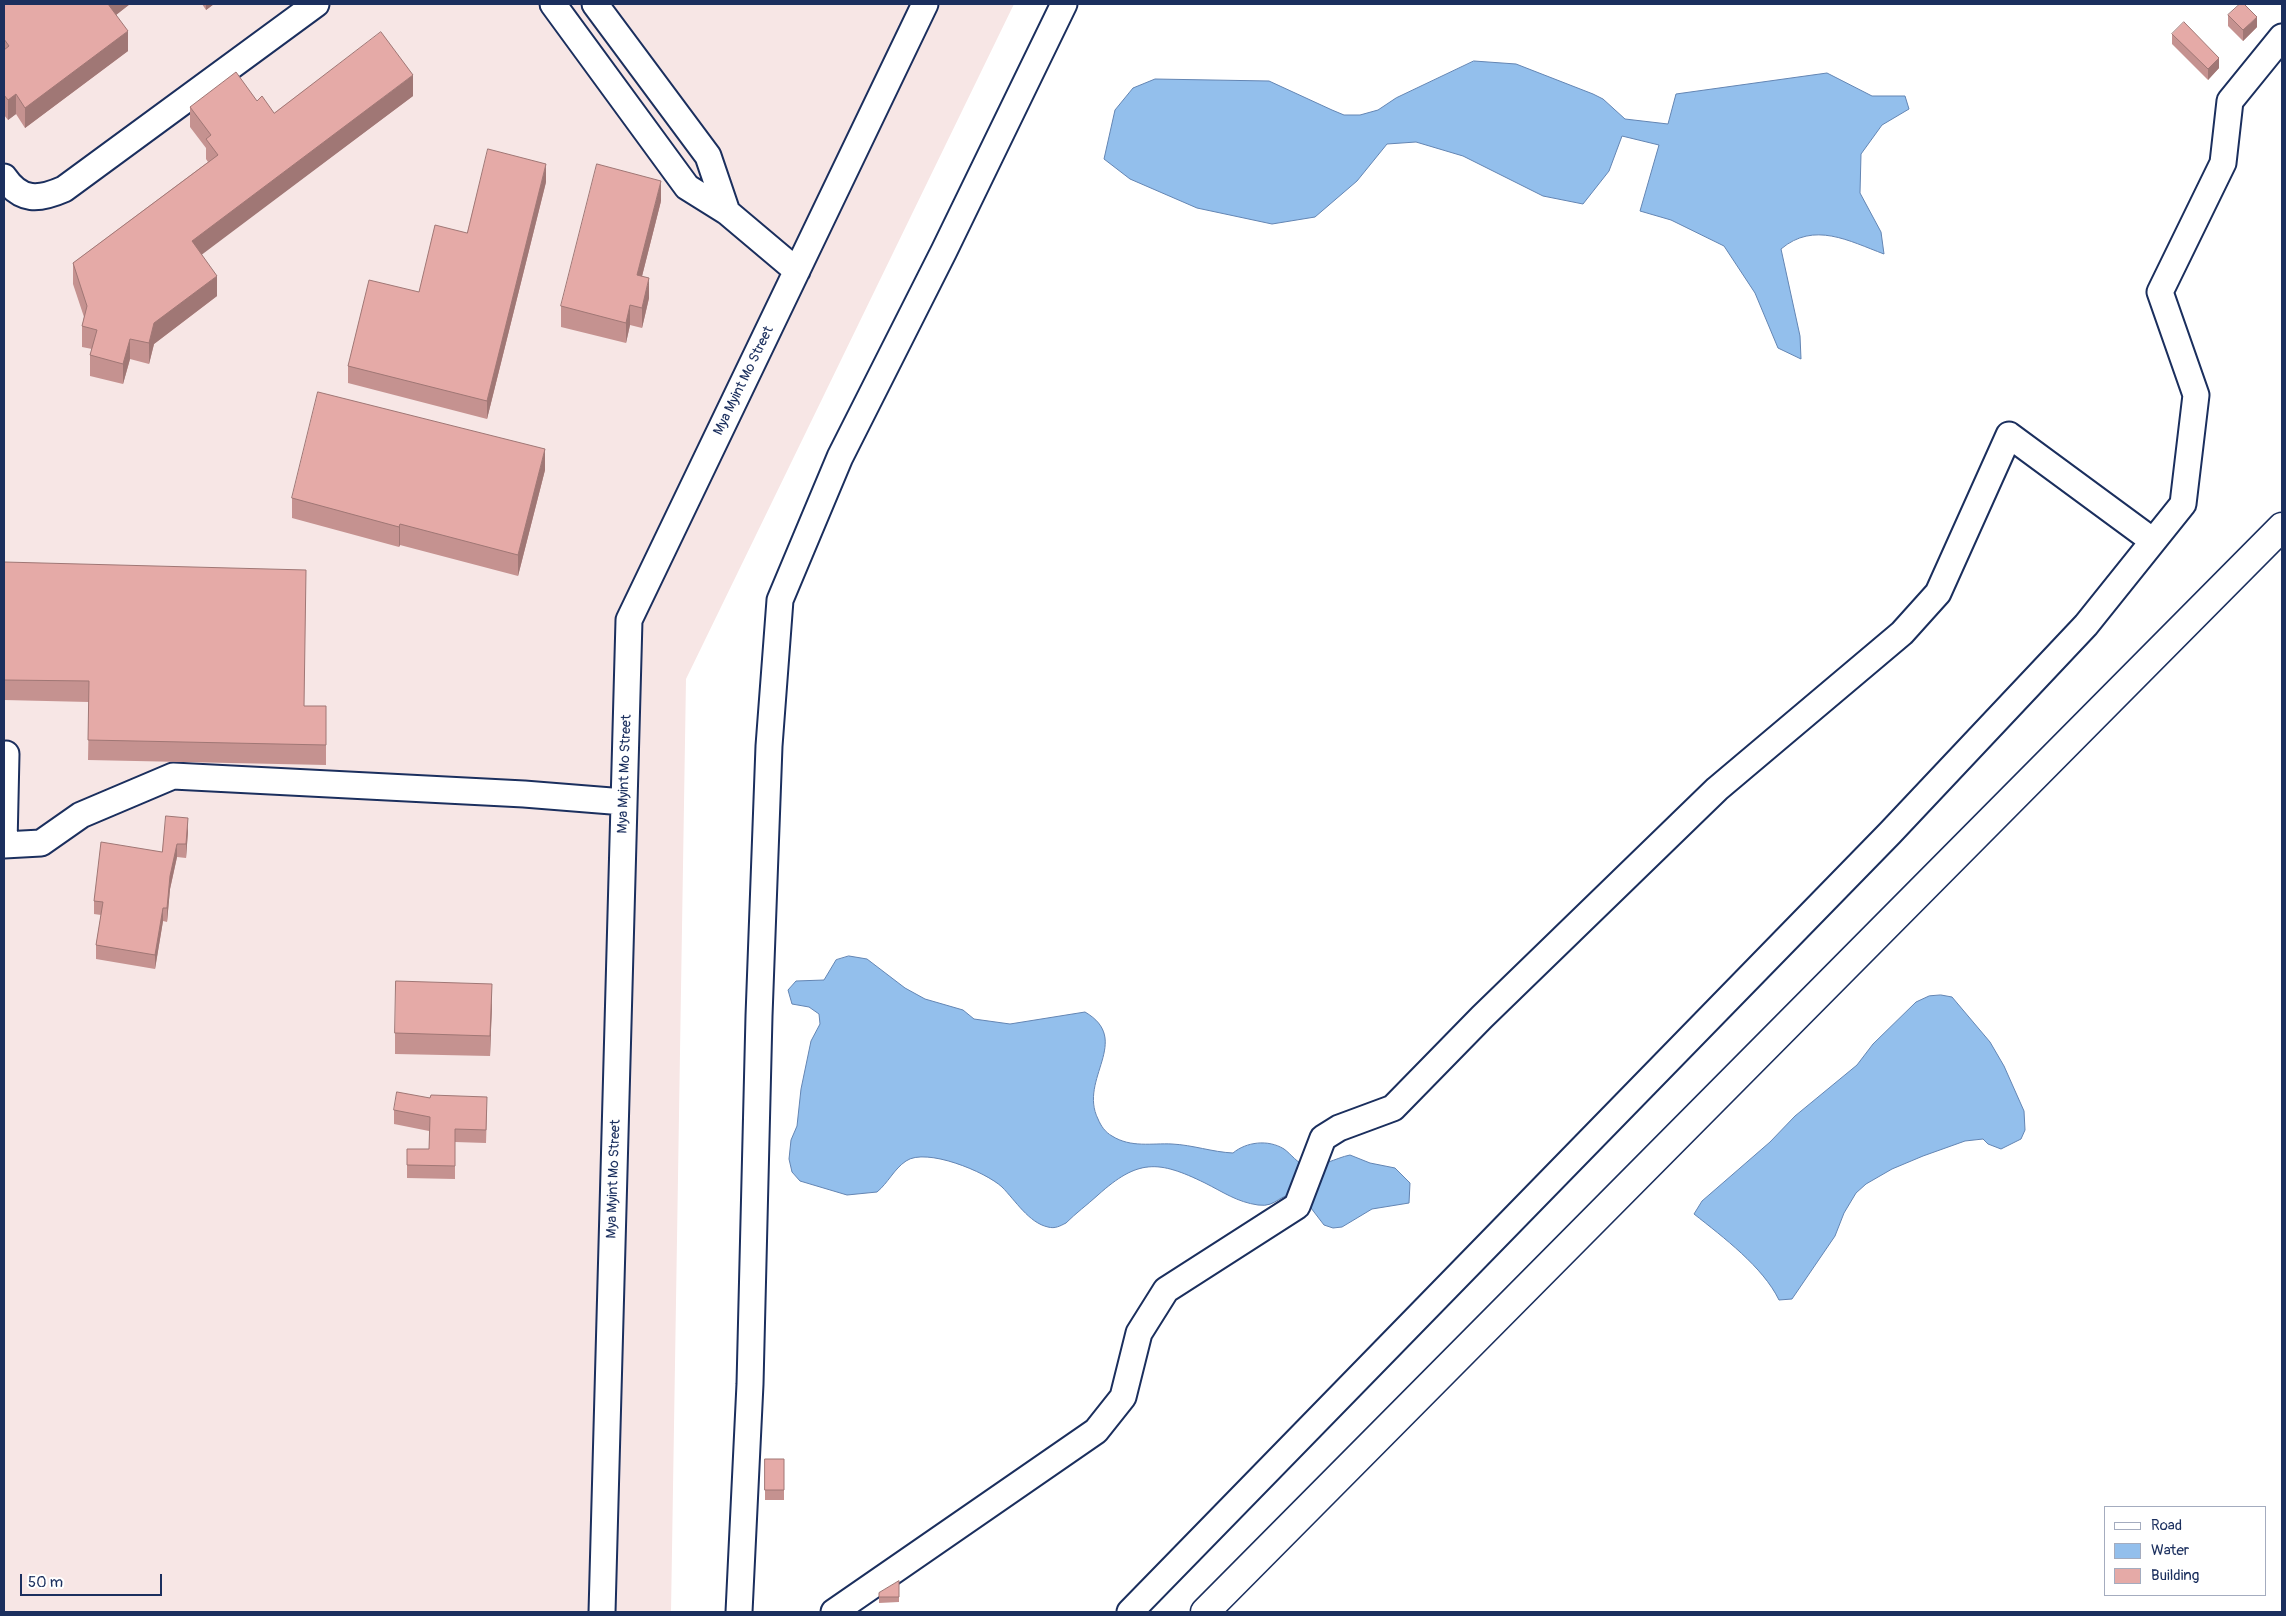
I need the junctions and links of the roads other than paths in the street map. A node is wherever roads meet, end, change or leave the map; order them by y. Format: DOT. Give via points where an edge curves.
graph roads {
  1 [pos="316,4"];
  2 [pos="553,4"];
  3 [pos="595,4"];
  4 [pos="925,4"];
  5 [pos="1064,4"];
  6 [pos="2282,37"];
  7 [pos="4,177"];
  8 [pos="728,212"];
  9 [pos="797,270"];
  10 [pos="2282,527"];
  11 [pos="2153,541"];
  12 [pos="6,754"];
  13 [pos="624,802"];
  14 [pos="602,1612"];
  15 [pos="739,1612"];
  16 [pos="834,1612"];
  17 [pos="1130,1612"];
  18 [pos="1205,1612"];
  1 -- 7 [label="street" via="64,190 46,197 30,197 12,190"];
  2 -- 8 [label="street" via="687,187"];
  3 -- 8 [label="street" via="708,156"];
  4 -- 9 [label="street, Mya Myint Mo Street"];
  5 -- 15 [label="street" via="840,457 780,600 769,746 750,1384"];
  6 -- 11 [label="street" via="2230,101 2223,163 2160,292 2196,395 2183,504"];
  8 -- 9 [label="street"];
  9 -- 13 [label="street, Mya Myint Mo Street" via="629,620"];
  10 -- 18 [label="main road"];
  11 -- 16 [label="street" via="2009,435 1938,593 1902,633 1717,789 1393,1108 1339,1128 1323,1138 1297,1206 1166,1290 1139,1333 1123,1397 1096,1431"];
  11 -- 17 [label="street" via="2086,625 1890,833"];
  12 -- 13 [label="street" via="4,846 41,843 82,815 173,776"];
  13 -- 14 [label="street, Mya Myint Mo Street"];
}
